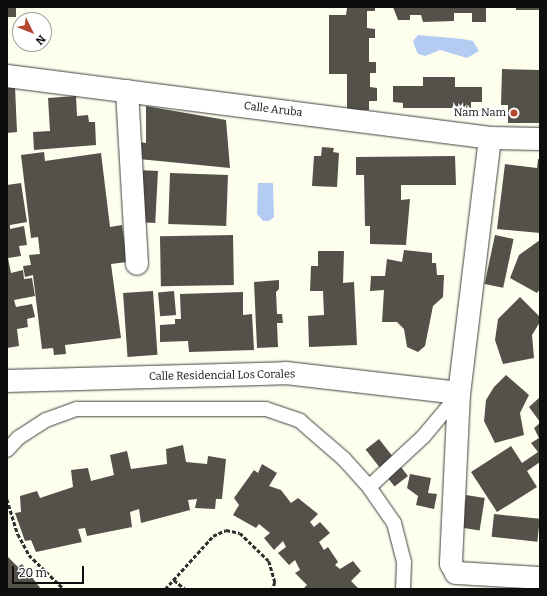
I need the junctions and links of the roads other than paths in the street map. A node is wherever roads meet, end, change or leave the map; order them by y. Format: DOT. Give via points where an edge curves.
graph roads {
  1 [pos="7,76"];
  2 [pos="127,91"];
  3 [pos="490,138"];
  4 [pos="540,139"];
  5 [pos="136,264"];
  6 [pos="7,381"];
  7 [pos="459,393"];
  8 [pos="7,450"];
  9 [pos="368,487"];
  10 [pos="540,578"];
  11 [pos="516,583"];
  12 [pos="403,589"];
  1 -- 2 [label="street, Calle Aruba"];
  2 -- 3 [label="street, Calle Aruba"];
  2 -- 5 [label="street"];
  3 -- 4 [label="street, Calle Aruba"];
  3 -- 7 [label="street"];
  6 -- 7 [label="street, Calle Residencial Los Corales" via="286,373"];
  7 -- 9 [label="lane" via="423,437"];
  7 -- 11 [label="street" via="450,564 456,573"];
  8 -- 9 [label="lane" via="18,438 46,420 77,409 266,409 300,421 344,459"];
  9 -- 12 [label="lane" via="394,523 404,562"];
  10 -- 11 [label="street"];
}
